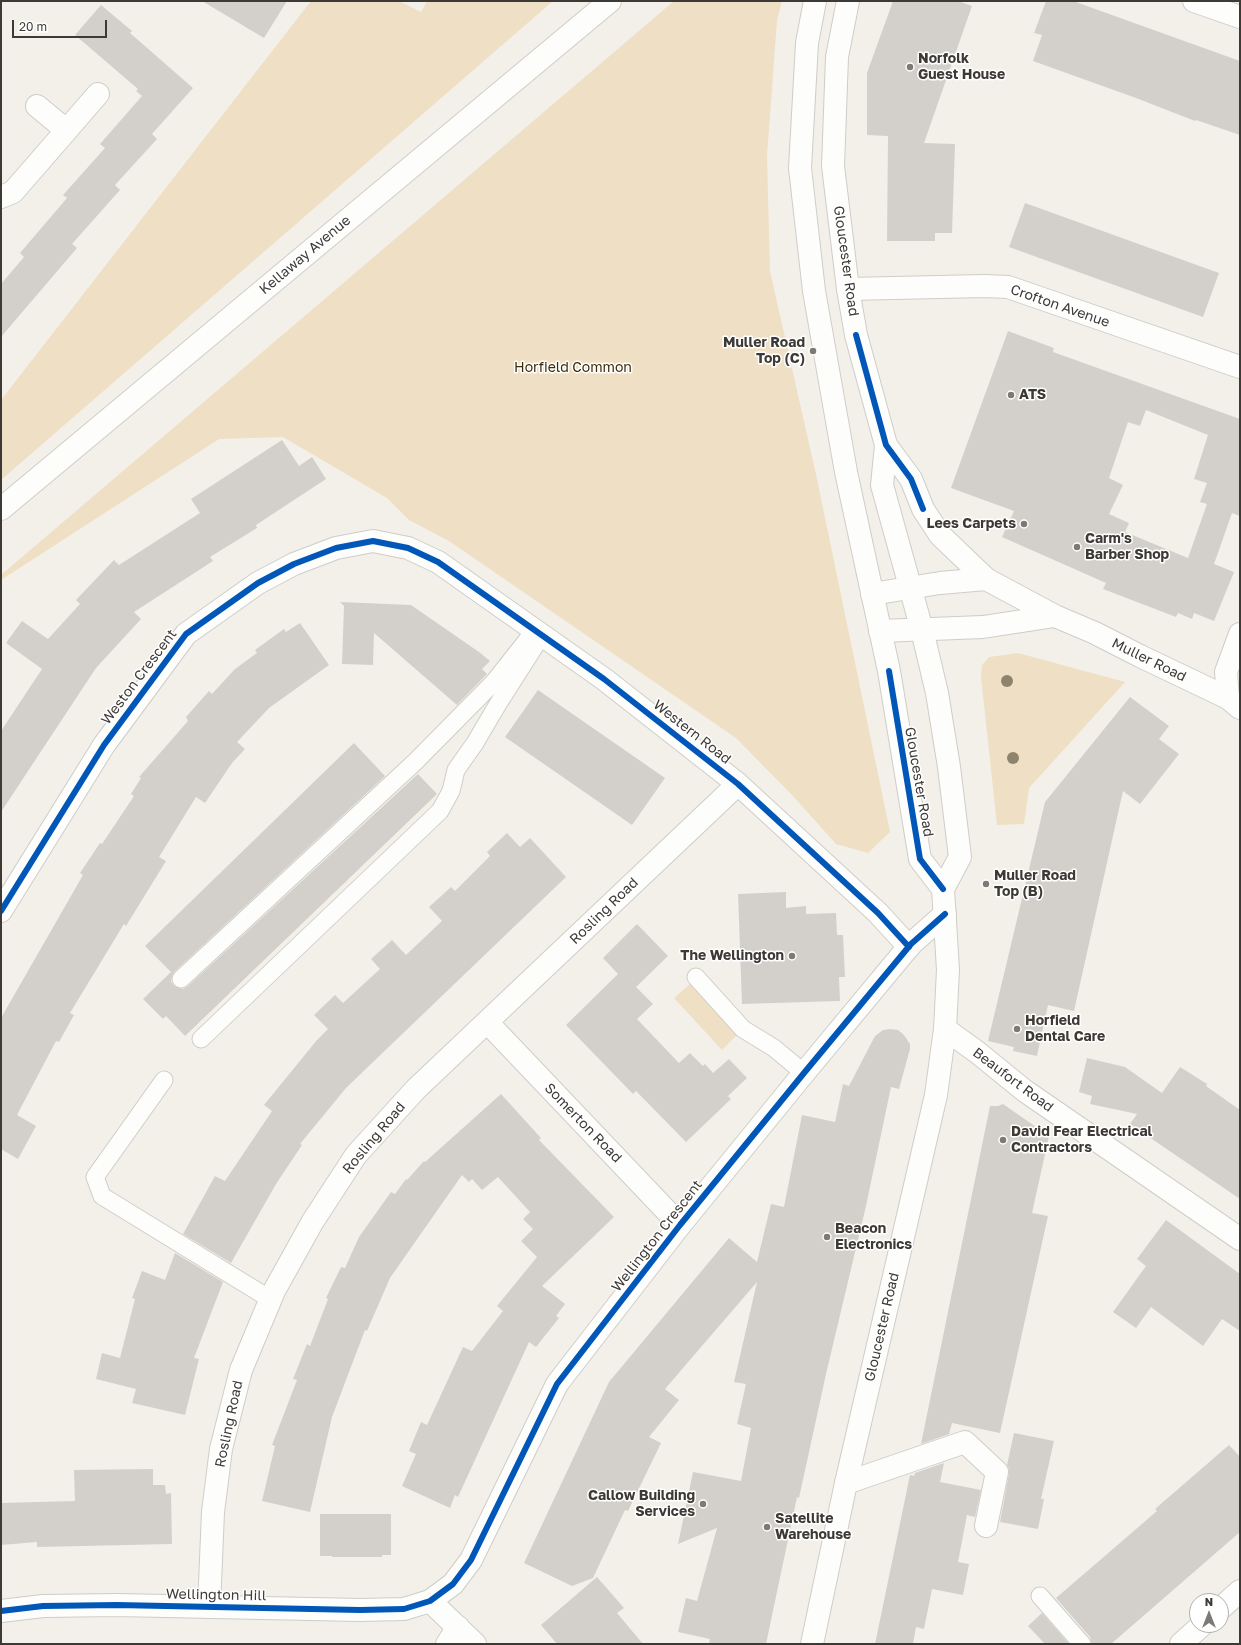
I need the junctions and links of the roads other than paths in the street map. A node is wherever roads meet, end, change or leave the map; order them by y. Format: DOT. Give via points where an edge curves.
graph roads {
  1 [pos="610,1"];
  2 [pos="816,1"];
  3 [pos="848,1"];
  4 [pos="1194,1"];
  5 [pos="1240,17"];
  6 [pos="98,94"];
  7 [pos="37,106"];
  8 [pos="66,130"];
  9 [pos="1,197"];
  10 [pos="848,289"];
  11 [pos="1240,367"];
  12 [pos="886,445"];
  13 [pos="1,509"];
  14 [pos="438,562"];
  15 [pos="986,579"];
  16 [pos="910,588"];
  17 [pos="872,594"];
  18 [pos="1055,616"];
  19 [pos="922,630"];
  20 [pos="880,631"];
  21 [pos="538,632"];
  22 [pos="1240,634"];
  23 [pos="1234,703"];
  24 [pos="738,784"];
  25 [pos="943,889"];
  26 [pos="1,911"];
  27 [pos="945,914"];
  28 [pos="909,947"];
  29 [pos="696,978"];
  30 [pos="181,979"];
  31 [pos="487,1022"];
  32 [pos="944,1029"];
  33 [pos="201,1039"];
  34 [pos="804,1073"];
  35 [pos="164,1080"];
  36 [pos="680,1225"];
  37 [pos="1240,1239"];
  38 [pos="270,1299"];
  39 [pos="846,1483"];
  40 [pos="986,1526"];
  41 [pos="1240,1591"];
  42 [pos="1040,1596"];
  43 [pos="430,1601"];
  44 [pos="1229,1601"];
  45 [pos="209,1607"];
  46 [pos="1,1611"];
  47 [pos="1193,1633"];
  48 [pos="453,1636"];
  49 [pos="475,1644"];
  50 [pos="812,1644"];
  51 [pos="1082,1644"];
  52 [pos="1181,1644"];
  1 -- 13 [label="street, Kellaway Avenue"];
  2 -- 17 [label="street, Gloucester Road" via="807,43 800,168 814,291 846,472"];
  3 -- 10 [label="street, Gloucester Road" via="837,57 833,166"];
  4 -- 5 [label="street"];
  6 -- 8 [label="street"];
  7 -- 8 [label="street"];
  8 -- 9 [label="street" via="12,192"];
  10 -- 11 [label="street, Crofton Avenue" via="1008,287"];
  10 -- 12 [label="street, Gloucester Road" via="856,334"];
  12 -- 15 [label="street, Muller Road" via="911,479 923,509 940,535"];
  12 -- 16 [label="street, Gloucester Road" via="882,485"];
  14 -- 21 [label="street, Western Road"];
  14 -- 26 [label="street, Weston Crescent" via="408,548 373,541 336,548 294,564 258,583 186,634 104,745"];
  15 -- 16 [label="street"];
  15 -- 18 [label="street, Muller Road"];
  16 -- 17 [label="street"];
  16 -- 19 [label="street, Gloucester Road"];
  17 -- 20 [label="street, Gloucester Road"];
  18 -- 19 [label="street" via="983,627"];
  18 -- 23 [label="street, Muller Road" via="1095,633"];
  19 -- 20 [label="street"];
  19 -- 25 [label="street, Gloucester Road" via="937,692 960,857"];
  20 -- 25 [label="street, Gloucester Road" via="920,859"];
  21 -- 24 [label="street, Western Road" via="604,679"];
  21 -- 30 [label="lane" via="494,682 415,762"];
  21 -- 33 [label="lane" via="475,743 456,770 451,791 440,811"];
  22 -- 23 [label="street" via="1226,672"];
  24 -- 28 [label="street, Western Road" via="878,913"];
  24 -- 31 [label="street, Rosling Road"];
  25 -- 27 [label="street, Gloucester Road"];
  27 -- 28 [label="street, Wellington Crescent"];
  27 -- 32 [label="street, Gloucester Road" via="948,970"];
  28 -- 34 [label="street, Wellington Crescent"];
  29 -- 34 [label="lane" via="742,1029 774,1048"];
  31 -- 36 [label="street, Somerton Road"];
  31 -- 38 [label="street, Rosling Road" via="416,1089 356,1155 313,1220"];
  32 -- 37 [label="street, Beaufort Road" via="1025,1091"];
  32 -- 39 [label="street, Gloucester Road" via="936,1095"];
  34 -- 36 [label="street, Wellington Crescent"];
  35 -- 38 [label="lane" via="94,1177 102,1196"];
  36 -- 43 [label="street, Wellington Crescent" via="557,1384 471,1560 453,1584"];
  38 -- 45 [label="street, Rosling Road" via="241,1370 221,1449 213,1512"];
  39 -- 40 [label="street" via="965,1442 997,1472"];
  39 -- 50 [label="street, Gloucester Road"];
  41 -- 44 [label="street"];
  42 -- 51 [label="lane"];
  43 -- 45 [label="street, Wellington Hill" via="404,1609"];
  43 -- 48 [label="street"];
  45 -- 46 [label="street, Wellington Hill" via="43,1606"];
  47 -- 52 [label="street"];
  48 -- 49 [label="street"];
}
